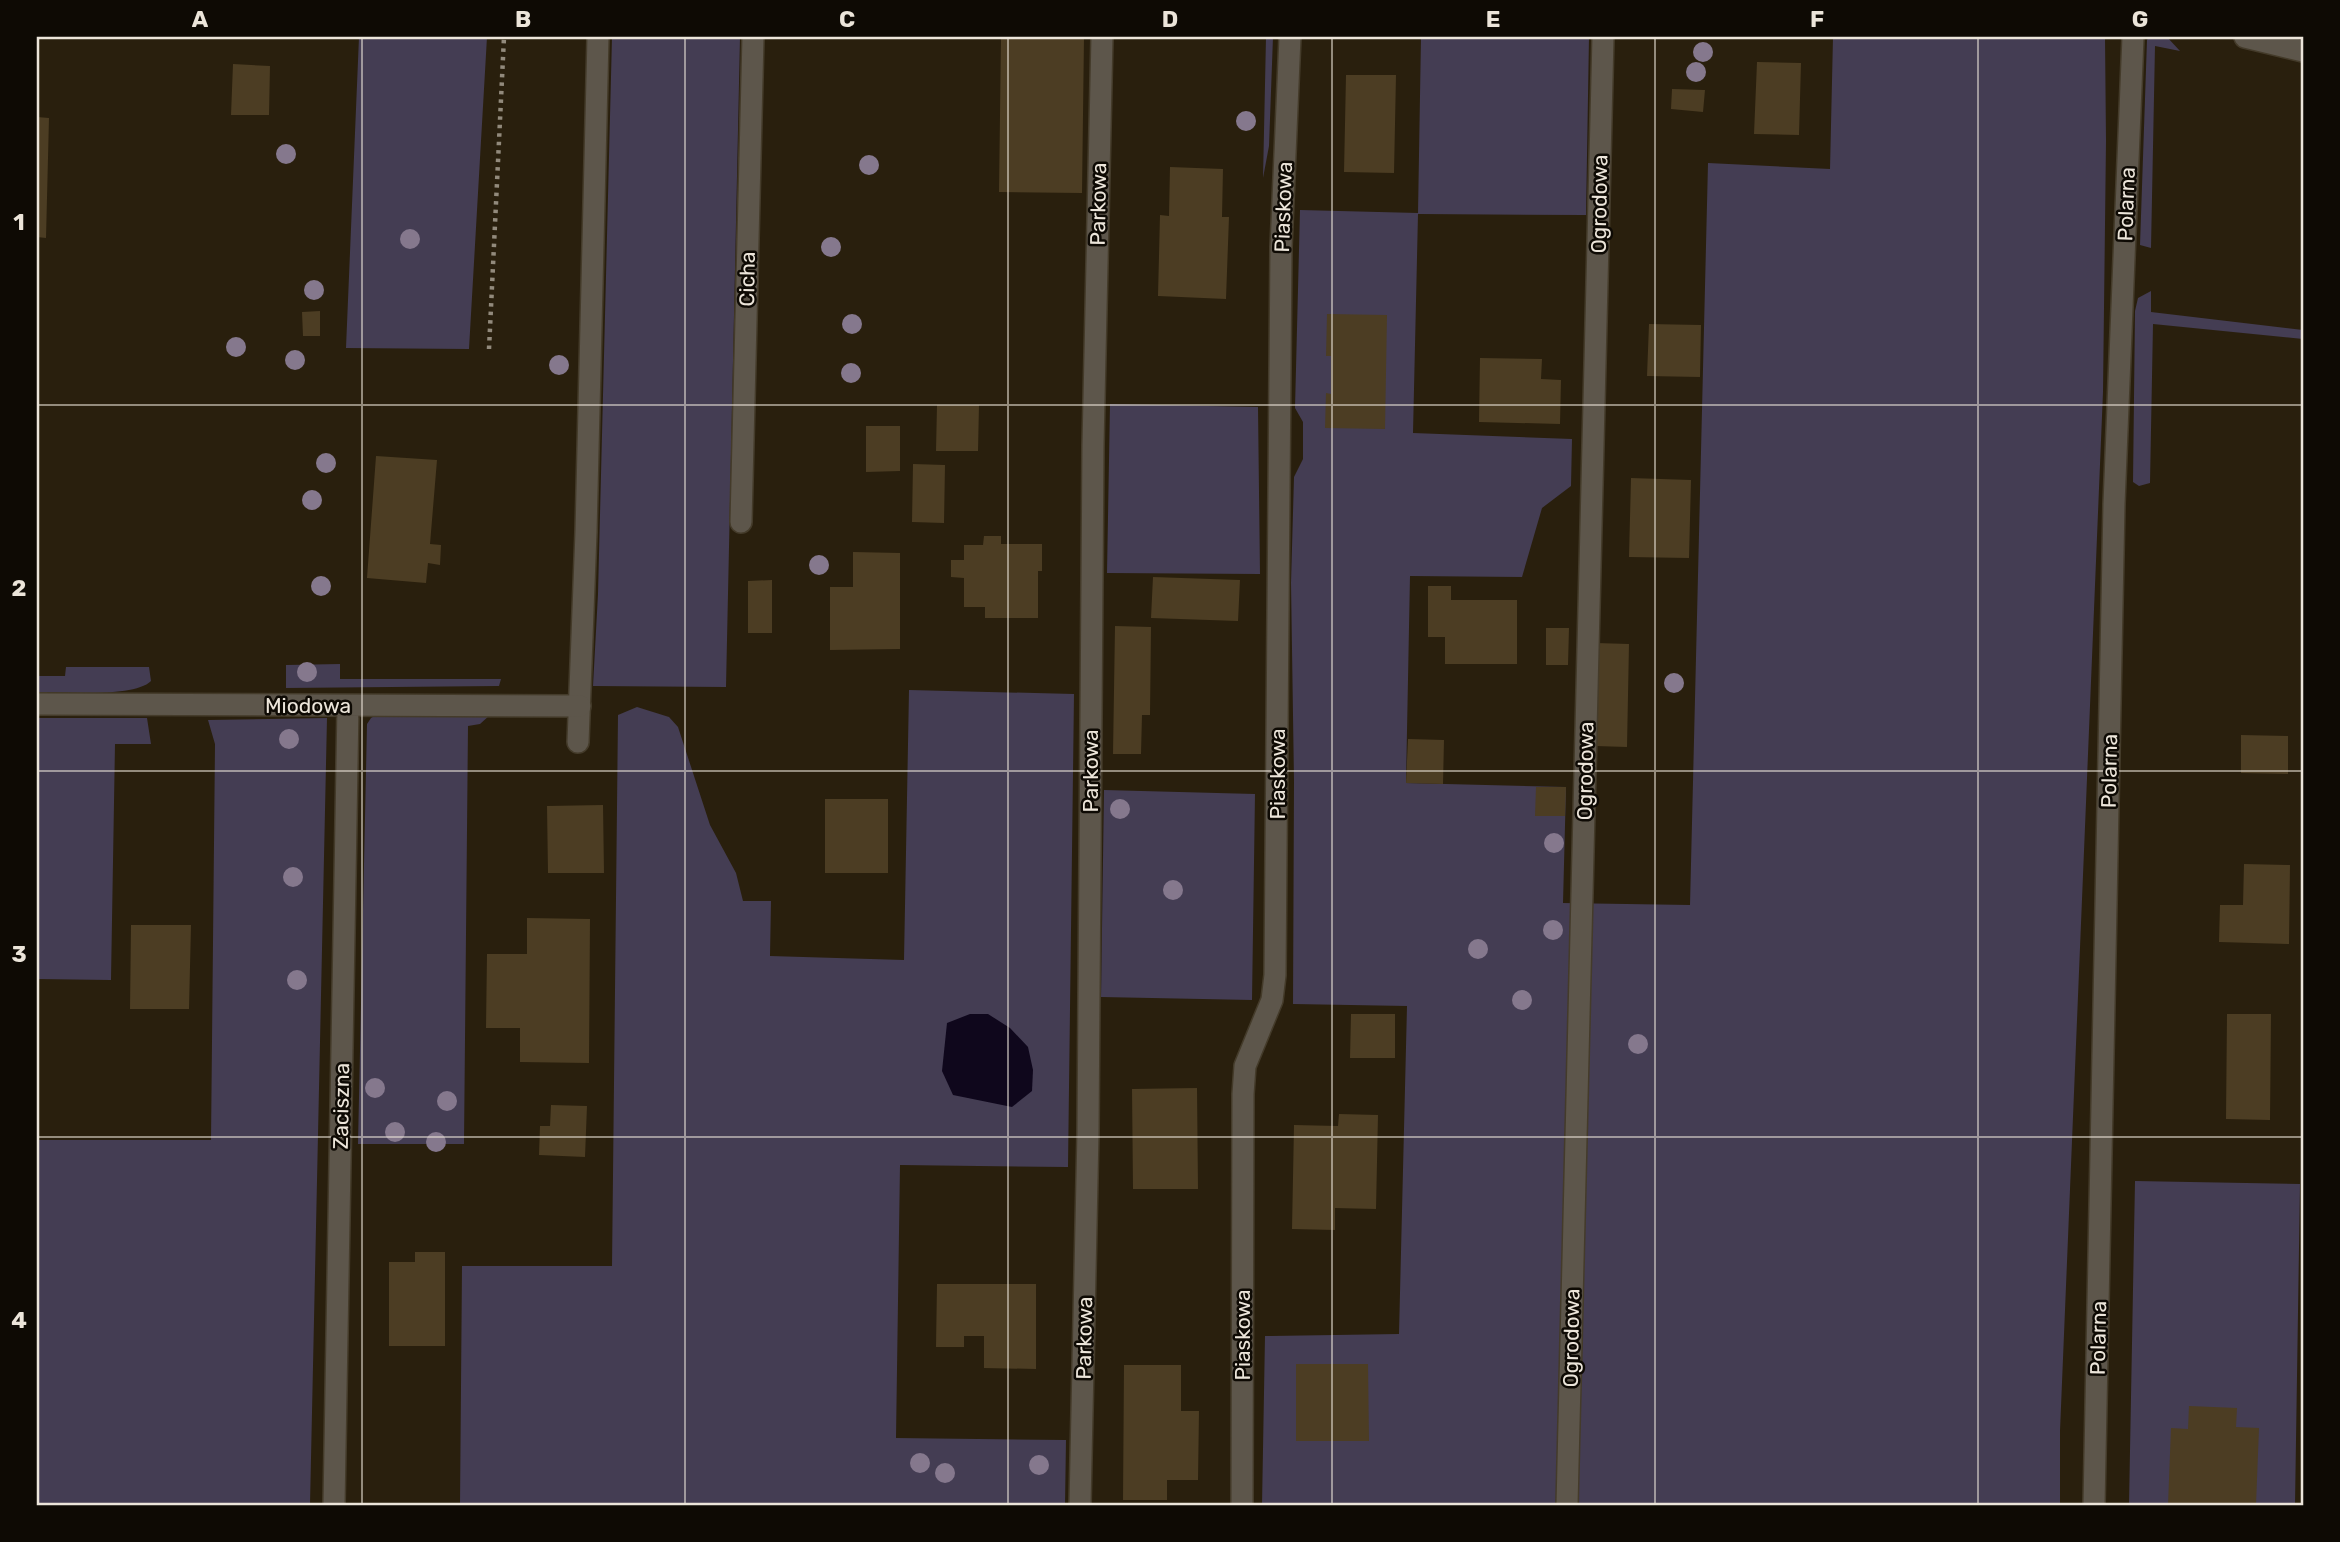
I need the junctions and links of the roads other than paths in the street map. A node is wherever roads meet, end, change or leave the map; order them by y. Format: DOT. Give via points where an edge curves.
graph roads {
  1 [pos="598,37"];
  2 [pos="753,37"];
  3 [pos="1102,37"];
  4 [pos="1290,37"];
  5 [pos="1603,37"];
  6 [pos="2133,37"];
  7 [pos="2245,37"];
  8 [pos="2303,51"];
  9 [pos="741,522"];
  10 [pos="37,704"];
  11 [pos="348,706"];
  12 [pos="580,706"];
  13 [pos="579,742"];
  14 [pos="334,1505"];
  15 [pos="1080,1505"];
  16 [pos="1242,1505"];
  17 [pos="1567,1505"];
  18 [pos="2094,1505"];
  1 -- 12 [label="street"];
  2 -- 9 [label="street, Cicha"];
  3 -- 15 [label="street, Parkowa"];
  4 -- 16 [label="street, Piaskowa" via="1281,247 1275,975 1272,1000 1245,1066 1243,1094"];
  5 -- 17 [label="street, Ogrodowa"];
  6 -- 18 [label="street, Polarna" via="2114,504"];
  7 -- 8 [label="street"];
  10 -- 11 [label="street, Miodowa"];
  11 -- 12 [label="street, Miodowa"];
  11 -- 14 [label="street, Zaciszna"];
  12 -- 13 [label="street"];
}
